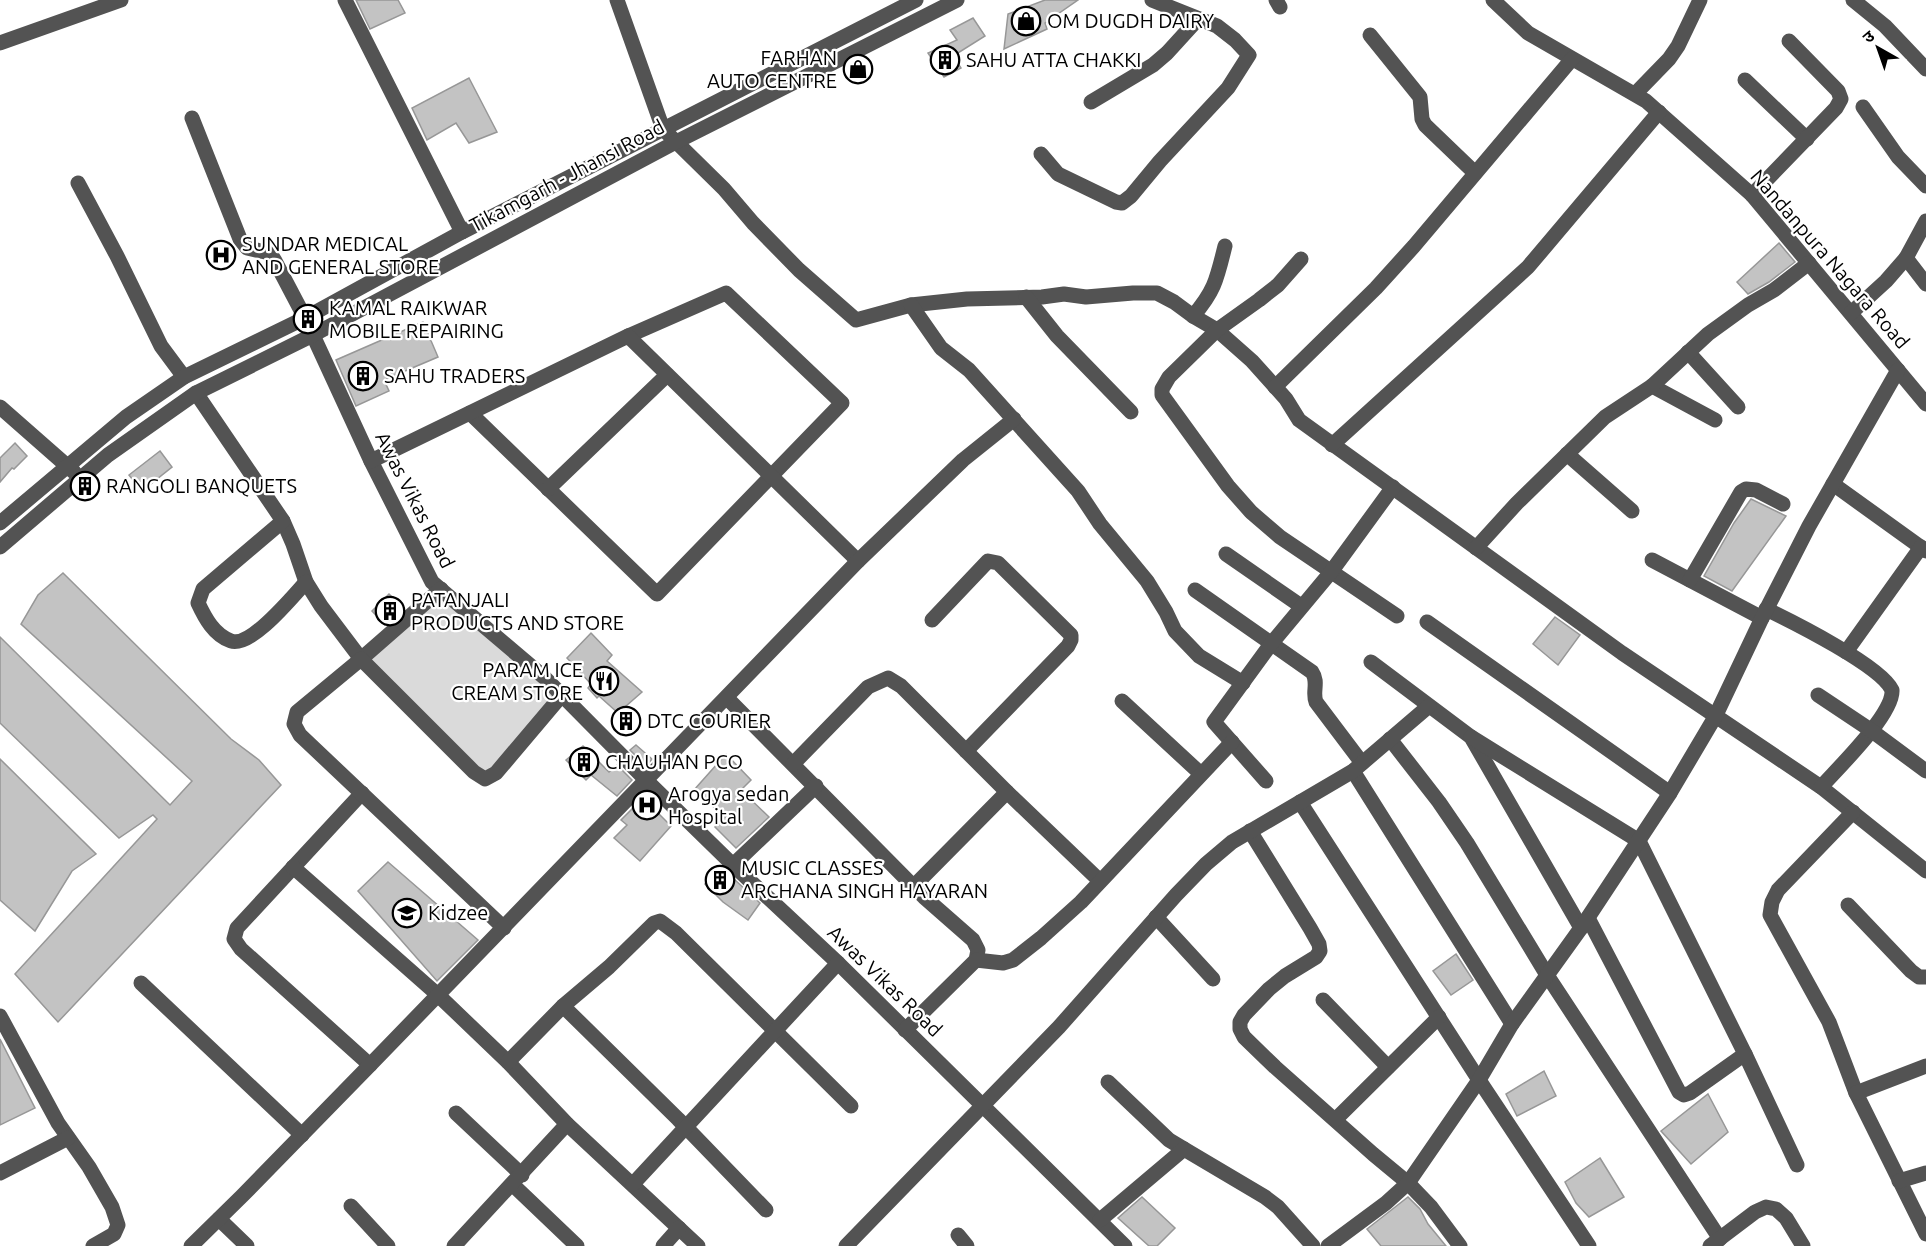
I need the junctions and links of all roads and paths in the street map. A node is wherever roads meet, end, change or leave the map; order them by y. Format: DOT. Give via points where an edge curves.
graph roads {
  1 [pos="120,0"];
  2 [pos="345,0"];
  3 [pos="617,0"];
  4 [pos="957,0"];
  5 [pos="1152,0"];
  6 [pos="1493,0"];
  7 [pos="1700,0"];
  8 [pos="1853,0"];
  9 [pos="911,1"];
  10 [pos="1198,19"];
  11 [pos="1370,35"];
  12 [pos="1789,41"];
  13 [pos="0,44"];
  14 [pos="1572,58"];
  15 [pos="1926,69"];
  16 [pos="1745,80"];
  17 [pos="1635,94"];
  18 [pos="1091,102"];
  19 [pos="1863,107"];
  20 [pos="1659,112"];
  21 [pos="192,118"];
  22 [pos="663,129"];
  23 [pos="1807,139"];
  24 [pos="676,142"];
  25 [pos="1041,154"];
  26 [pos="1475,173"];
  27 [pos="78,183"];
  28 [pos="1926,186"];
  29 [pos="1752,195"];
  30 [pos="1926,221"];
  31 [pos="462,232"];
  32 [pos="1225,246"];
  33 [pos="1906,258"];
  34 [pos="1301,259"];
  35 [pos="1809,263"];
  36 [pos="1926,284"];
  37 [pos="1026,297"];
  38 [pos="911,306"];
  39 [pos="1851,313"];
  40 [pos="1193,316"];
  41 [pos="305,318"];
  42 [pos="1217,330"];
  43 [pos="313,335"];
  44 [pos="628,336"];
  45 [pos="1688,352"];
  46 [pos="1898,370"];
  47 [pos="667,375"];
  48 [pos="184,377"];
  49 [pos="1652,386"];
  50 [pos="1275,387"];
  51 [pos="196,393"];
  52 [pos="1926,404"];
  53 [pos="0,407"];
  54 [pos="1738,407"];
  55 [pos="1131,412"];
  56 [pos="470,413"];
  57 [pos="1014,419"];
  58 [pos="1715,420"];
  59 [pos="1332,445"];
  60 [pos="1567,454"];
  61 [pos="371,461"];
  62 [pos="67,466"];
  63 [pos="772,477"];
  64 [pos="81,478"];
  65 [pos="1833,484"];
  66 [pos="1393,488"];
  67 [pos="548,489"];
  68 [pos="1783,504"];
  69 [pos="1632,512"];
  70 [pos="283,521"];
  71 [pos="0,523"];
  72 [pos="0,547"];
  73 [pos="1476,548"];
  74 [pos="1924,549"];
  75 [pos="1226,555"];
  76 [pos="1652,560"];
  77 [pos="858,561"];
  78 [pos="1331,572"];
  79 [pos="1690,580"];
  80 [pos="306,582"];
  81 [pos="441,589"];
  82 [pos="1195,590"];
  83 [pos="1301,606"];
  84 [pos="1764,613"];
  85 [pos="1397,616"];
  86 [pos="932,620"];
  87 [pos="1427,622"];
  88 [pos="1271,644"];
  89 [pos="1846,652"];
  90 [pos="362,659"];
  91 [pos="1371,662"];
  92 [pos="1243,683"];
  93 [pos="562,695"];
  94 [pos="1818,695"];
  95 [pos="727,698"];
  96 [pos="1122,701"];
  97 [pos="1429,706"];
  98 [pos="1715,717"];
  99 [pos="1872,730"];
  100 [pos="1471,737"];
  101 [pos="1390,739"];
  102 [pos="1232,742"];
  103 [pos="966,751"];
  104 [pos="794,764"];
  105 [pos="1357,767"];
  106 [pos="1926,771"];
  107 [pos="1201,774"];
  108 [pos="647,781"];
  109 [pos="1266,782"];
  110 [pos="816,786"];
  111 [pos="1821,787"];
  112 [pos="1007,792"];
  113 [pos="362,793"];
  114 [pos="1670,794"];
  115 [pos="1300,802"];
  116 [pos="1853,812"];
  117 [pos="1250,831"];
  118 [pos="1639,841"];
  119 [pos="733,865"];
  120 [pos="293,867"];
  121 [pos="1926,871"];
  122 [pos="1100,880"];
  123 [pos="914,886"];
  124 [pos="1848,905"];
  125 [pos="1156,917"];
  126 [pos="1584,923"];
  127 [pos="504,928"];
  128 [pos="976,960"];
  129 [pos="838,963"];
  130 [pos="1547,975"];
  131 [pos="1926,977"];
  132 [pos="1213,979"];
  133 [pos="141,983"];
  134 [pos="438,995"];
  135 [pos="1323,1000"];
  136 [pos="563,1006"];
  137 [pos="0,1016"];
  138 [pos="1439,1017"];
  139 [pos="1512,1024"];
  140 [pos="905,1030"];
  141 [pos="774,1031"];
  142 [pos="1745,1054"];
  143 [pos="508,1062"];
  144 [pos="370,1065"];
  145 [pos="1926,1066"];
  146 [pos="1388,1067"];
  147 [pos="1479,1080"];
  148 [pos="1108,1082"];
  149 [pos="1856,1093"];
  150 [pos="851,1106"];
  151 [pos="981,1106"];
  152 [pos="456,1113"];
  153 [pos="1336,1119"];
  154 [pos="567,1124"];
  155 [pos="686,1127"];
  156 [pos="302,1135"];
  157 [pos="68,1138"];
  158 [pos="1184,1149"];
  159 [pos="1797,1165"];
  160 [pos="0,1173"];
  161 [pos="1926,1173"];
  162 [pos="517,1180"];
  163 [pos="1899,1181"];
  164 [pos="1408,1183"];
  165 [pos="633,1184"];
  166 [pos="351,1206"];
  167 [pos="766,1210"];
  168 [pos="219,1219"];
  169 [pos="1100,1220"];
  170 [pos="679,1228"];
  171 [pos="1926,1234"];
  172 [pos="1715,1242"];
  173 [pos="464,1243"];
  174 [pos="93,1246"];
  175 [pos="190,1246"];
  176 [pos="247,1246"];
  177 [pos="388,1246"];
  178 [pos="577,1246"];
  179 [pos="663,1246"];
  180 [pos="698,1246"];
  181 [pos="846,1246"];
  182 [pos="1125,1246"];
  183 [pos="1312,1246"];
  184 [pos="1328,1246"];
  185 [pos="1460,1246"];
  186 [pos="1590,1246"];
  187 [pos="1803,1246"];
  1 -- 13 [label="street"];
  2 -- 31 [label="street"];
  3 -- 22 [label="street"];
  4 -- 24 [label="street, Tikamgarh - Jhansi Road"];
  5 -- 10 [label="street"];
  6 -- 14 [label="street, Nandanpura Nagara Road" via="1528,33"];
  7 -- 17 [label="street" via="1678,46"];
  8 -- 15 [label="street" via="1885,26"];
  9 -- 22 [label="street"];
  10 -- 18 [label="street" via="1153,65"];
  10 -- 25 [label="street" via="1217,26 1249,55 1228,88 1131,196 1122,202 1105,198 1058,174"];
  11 -- 26 [label="street" via="1420,97 1425,124"];
  12 -- 23 [label="street" via="1841,99"];
  14 -- 17 [label="street, Nandanpura Nagara Road"];
  14 -- 26 [label="street"];
  16 -- 23 [label="street"];
  17 -- 20 [label="street, Nandanpura Nagara Road"];
  19 -- 28 [label="street" via="1898,157"];
  20 -- 29 [label="street, Nandanpura Nagara Road"];
  20 -- 59 [label="street" via="1528,267"];
  21 -- 41 [label="street, Awas Vikas Road" via="240,239 247,248 270,253"];
  22 -- 24 [label="street"];
  22 -- 31 [label="street"];
  23 -- 29 [label="street"];
  24 -- 38 [label="street" via="799,270 856,320"];
  24 -- 43 [label="street, Tikamgarh - Jhansi Road"];
  26 -- 50 [label="street" via="1376,288"];
  27 -- 48 [label="street" via="161,346"];
  29 -- 35 [label="street, Nandanpura Nagara Road"];
  30 -- 33 [label="street"];
  31 -- 41 [label="street"];
  32 -- 40 [label="street" via="1214,289"];
  33 -- 36 [label="street"];
  33 -- 39 [label="street"];
  34 -- 42 [label="street" via="1272,290"];
  35 -- 39 [label="street, Nandanpura Nagara Road"];
  35 -- 45 [label="street"];
  37 -- 38 [label="street"];
  37 -- 40 [label="street" via="1157,293"];
  37 -- 55 [label="street" via="1057,336"];
  38 -- 57 [label="street" via="942,348 969,370"];
  39 -- 46 [label="street, Nandanpura Nagara Road"];
  40 -- 42 [label="street"];
  41 -- 43 [label="street, Awas Vikas Road"];
  41 -- 48 [label="street"];
  42 -- 50 [label="street"];
  42 -- 78 [label="street" via="1169,377 1162,395 1251,512"];
  43 -- 51 [label="street, Tikamgarh - Jhansi Road"];
  43 -- 61 [label="street, Awas Vikas Road"];
  44 -- 47 [label="street"];
  44 -- 56 [label="street"];
  44 -- 63 [label="street" via="726,293 842,403"];
  45 -- 49 [label="street"];
  45 -- 54 [label="street"];
  46 -- 52 [label="street, Nandanpura Nagara Road"];
  46 -- 65 [label="street"];
  47 -- 63 [label="street"];
  47 -- 67 [label="street"];
  48 -- 62 [label="street" via="126,417"];
  49 -- 58 [label="street"];
  49 -- 60 [label="street" via="1605,417"];
  50 -- 59 [label="street" via="1299,420"];
  51 -- 64 [label="street, Tikamgarh - Jhansi Road"];
  51 -- 70 [label="street"];
  53 -- 62 [label="street"];
  56 -- 61 [label="street"];
  56 -- 67 [label="street"];
  57 -- 77 [label="street" via="963,460"];
  57 -- 92 [label="street" via="1078,491 1147,580 1175,631 1199,656"];
  59 -- 66 [label="street"];
  60 -- 69 [label="street"];
  60 -- 73 [label="street"];
  61 -- 81 [label="street, Awas Vikas Road" via="432,582"];
  62 -- 64 [label="street"];
  62 -- 71 [label="street"];
  63 -- 67 [label="street" via="657,594"];
  63 -- 77 [label="street"];
  64 -- 72 [label="street, Tikamgarh - Jhansi Road"];
  65 -- 74 [label="street"];
  65 -- 84 [label="street"];
  66 -- 73 [label="street"];
  66 -- 78 [label="street"];
  68 -- 79 [label="street" via="1756,490 1741,492"];
  70 -- 80 [label="street"];
  70 -- 80 [label="street" via="203,589 198,603 207,622 219,633 232,642 243,641"];
  73 -- 98 [label="street"];
  74 -- 89 [label="street"];
  75 -- 83 [label="street"];
  76 -- 79 [label="street"];
  77 -- 95 [label="street"];
  78 -- 83 [label="street"];
  78 -- 85 [label="street"];
  79 -- 84 [label="street"];
  80 -- 90 [label="street"];
  81 -- 90 [label="street"];
  81 -- 93 [label="street, Awas Vikas Road"];
  82 -- 88 [label="street"];
  83 -- 88 [label="street"];
  84 -- 89 [label="street" via="1815,633"];
  84 -- 98 [label="street"];
  86 -- 103 [label="street" via="988,561 998,564 1071,635 1068,646"];
  87 -- 114 [label="street"];
  88 -- 92 [label="street"];
  88 -- 105 [label="street" via="1315,675 1316,702"];
  89 -- 99 [label="street" via="1891,687 1890,703"];
  90 -- 93 [label="street" via="485,779 496,773"];
  90 -- 113 [label="street" via="297,712 294,724 300,735"];
  91 -- 97 [label="street"];
  92 -- 102 [label="street" via="1214,722"];
  93 -- 108 [label="street, Awas Vikas Road"];
  94 -- 99 [label="street"];
  95 -- 104 [label="street"];
  95 -- 108 [label="street"];
  96 -- 107 [label="street"];
  97 -- 100 [label="street"];
  97 -- 101 [label="street"];
  98 -- 111 [label="street"];
  98 -- 114 [label="street"];
  99 -- 106 [label="street"];
  99 -- 111 [label="street"];
  100 -- 118 [label="street"];
  100 -- 126 [label="street"];
  101 -- 105 [label="street"];
  101 -- 130 [label="street" via="1467,843"];
  102 -- 107 [label="street"];
  102 -- 109 [label="street"];
  103 -- 104 [label="street" via="901,686 888,678 868,687"];
  103 -- 112 [label="street"];
  104 -- 110 [label="street"];
  105 -- 115 [label="street"];
  105 -- 139 [label="street"];
  107 -- 122 [label="street"];
  108 -- 119 [label="street, Awas Vikas Road"];
  108 -- 127 [label="street"];
  110 -- 119 [label="street"];
  110 -- 123 [label="street"];
  111 -- 116 [label="street"];
  112 -- 122 [label="street"];
  112 -- 123 [label="street"];
  113 -- 120 [label="street"];
  113 -- 127 [label="street"];
  114 -- 118 [label="street"];
  115 -- 117 [label="street"];
  115 -- 138 [label="street"];
  116 -- 121 [label="street"];
  116 -- 149 [label="street" via="1778,890 1770,915 1829,1022"];
  117 -- 125 [label="street" via="1206,864"];
  117 -- 153 [label="street" via="1320,951 1269,989 1244,1015 1240,1029 1244,1037"];
  118 -- 126 [label="street"];
  118 -- 142 [label="street"];
  119 -- 129 [label="street, Awas Vikas Road"];
  120 -- 134 [label="street"];
  120 -- 144 [label="street" via="237,928 234,939"];
  122 -- 128 [label="street" via="1065,917 1013,960"];
  123 -- 128 [label="street" via="973,940 978,950"];
  124 -- 131 [label="street" via="1911,971"];
  125 -- 132 [label="street"];
  125 -- 151 [label="street" via="1059,1027"];
  126 -- 130 [label="street"];
  126 -- 142 [label="street" via="1679,1092 1690,1093"];
  127 -- 134 [label="street"];
  128 -- 140 [label="street"];
  129 -- 140 [label="street, Awas Vikas Road"];
  129 -- 141 [label="street"];
  130 -- 139 [label="street"];
  130 -- 172 [label="street"];
  133 -- 156 [label="street"];
  134 -- 143 [label="street"];
  134 -- 144 [label="street"];
  135 -- 146 [label="street"];
  136 -- 141 [label="street" via="660,921"];
  136 -- 143 [label="street"];
  136 -- 155 [label="street"];
  137 -- 157 [label="street"];
  138 -- 146 [label="street"];
  138 -- 147 [label="street"];
  139 -- 147 [label="street"];
  140 -- 151 [label="street, Awas Vikas Road"];
  141 -- 150 [label="street"];
  141 -- 155 [label="street"];
  142 -- 159 [label="street"];
  143 -- 154 [label="street"];
  144 -- 156 [label="street"];
  145 -- 149 [label="street"];
  146 -- 153 [label="street"];
  147 -- 164 [label="street"];
  147 -- 186 [label="street"];
  148 -- 158 [label="street" via="1169,1140"];
  149 -- 163 [label="street"];
  151 -- 169 [label="street, Awas Vikas Road"];
  151 -- 181 [label="street"];
  152 -- 162 [label="street"];
  153 -- 164 [label="street"];
  154 -- 162 [label="street"];
  154 -- 165 [label="street"];
  155 -- 165 [label="street"];
  155 -- 167 [label="street"];
  156 -- 168 [label="street"];
  157 -- 160 [label="street"];
  157 -- 174 [label="street" via="112,1207 118,1225 114,1234"];
  158 -- 169 [label="street"];
  158 -- 183 [label="street" via="1265,1197"];
  161 -- 163 [label="street"];
  162 -- 173 [label="street"];
  162 -- 178 [label="street"];
  163 -- 171 [label="street"];
  164 -- 184 [label="street"];
  164 -- 185 [label="street"];
  165 -- 170 [label="street"];
  166 -- 177 [label="street"];
  168 -- 175 [label="street"];
  168 -- 176 [label="street"];
  169 -- 182 [label="street, Awas Vikas Road"];
  170 -- 179 [label="street"];
  170 -- 180 [label="street"];
  172 -- 187 [label="street" via="1766,1207 1776,1209 1786,1218"];
}
